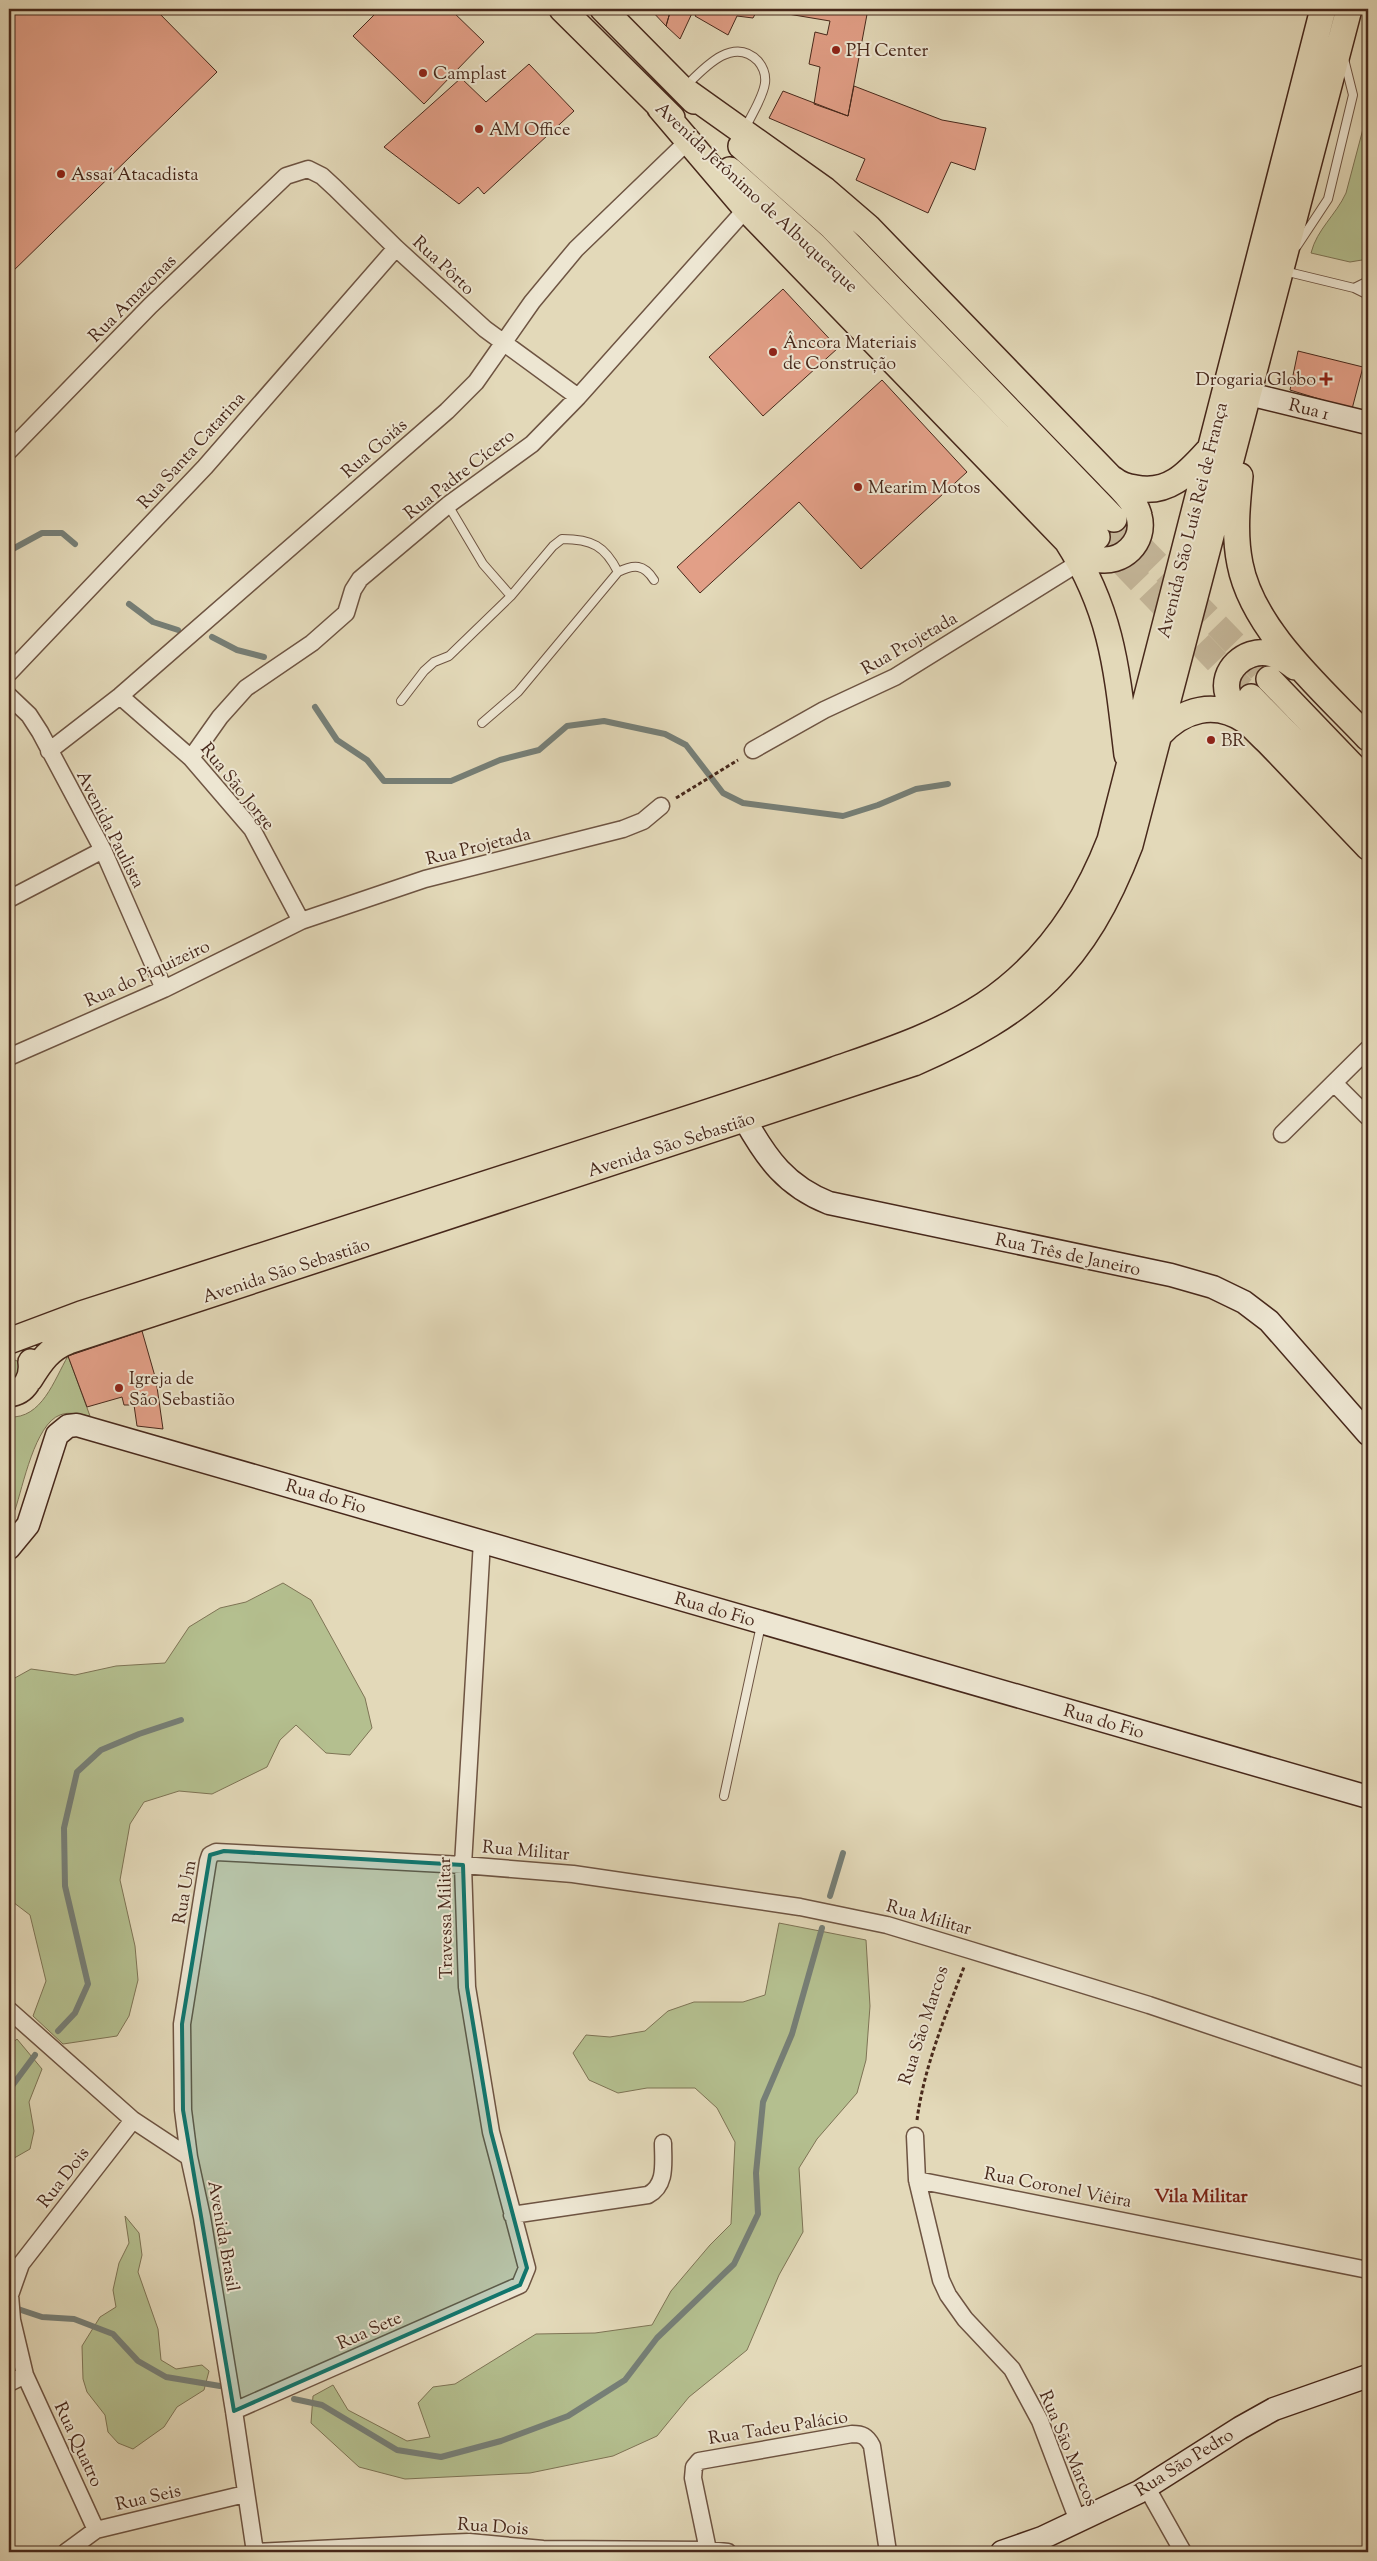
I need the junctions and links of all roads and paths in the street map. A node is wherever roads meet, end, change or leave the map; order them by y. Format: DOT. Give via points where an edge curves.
graph roads {
  1 [pos="562,9"];
  2 [pos="603,9"];
  3 [pos="1323,9"];
  4 [pos="1349,9"];
  5 [pos="683,89"];
  6 [pos="660,108"];
  7 [pos="744,131"];
  8 [pos="688,141"];
  9 [pos="286,176"];
  10 [pos="746,209"];
  11 [pos="396,248"];
  12 [pos="1281,270"];
  13 [pos="1368,281"];
  14 [pos="1354,288"];
  15 [pos="1368,292"];
  16 [pos="506,342"];
  17 [pos="1249,394"];
  18 [pos="578,397"];
  19 [pos="1368,423"];
  20 [pos="1209,450"];
  21 [pos="9,451"];
  22 [pos="1109,476"];
  23 [pos="448,505"];
  24 [pos="1114,519"];
  25 [pos="1097,537"];
  26 [pos="1067,541"];
  27 [pos="1080,562"];
  28 [pos="618,572"];
  29 [pos="654,580"];
  30 [pos="511,596"];
  31 [pos="9,673"];
  32 [pos="1269,679"];
  33 [pos="1319,685"];
  34 [pos="120,696"];
  35 [pos="1251,697"];
  36 [pos="401,701"];
  37 [pos="12,704"];
  38 [pos="482,723"];
  39 [pos="1252,726"];
  40 [pos="1159,735"];
  41 [pos="1368,738"];
  42 [pos="754,750"];
  43 [pos="49,751"];
  44 [pos="191,758"];
  45 [pos="735,762"];
  46 [pos="1128,770"];
  47 [pos="1368,782"];
  48 [pos="683,795"];
  49 [pos="661,806"];
  50 [pos="1368,817"];
  51 [pos="1368,847"];
  52 [pos="103,850"];
  53 [pos="9,899"];
  54 [pos="301,921"];
  55 [pos="164,989"];
  56 [pos="1368,1049"];
  57 [pos="9,1057"];
  58 [pos="1334,1083"];
  59 [pos="1368,1117"];
  60 [pos="745,1120"];
  61 [pos="1282,1134"];
  62 [pos="9,1343"];
  63 [pos="30,1378"];
  64 [pos="9,1394"];
  65 [pos="1368,1434"];
  66 [pos="482,1541"];
  67 [pos="9,1548"];
  68 [pos="762,1623"];
  69 [pos="724,1796"];
  70 [pos="1368,1797"];
  71 [pos="463,1865"];
  72 [pos="970,1950"];
  73 [pos="9,2010"];
  74 [pos="1368,2079"];
  75 [pos="133,2120"];
  76 [pos="915,2136"];
  77 [pos="663,2143"];
  78 [pos="189,2158"];
  79 [pos="917,2180"];
  80 [pos="512,2215"];
  81 [pos="1368,2270"];
  82 [pos="520,2285"];
  83 [pos="25,2375"];
  84 [pos="1368,2376"];
  85 [pos="9,2383"];
  86 [pos="234,2411"];
  87 [pos="1147,2488"];
  88 [pos="245,2494"];
  89 [pos="1078,2521"];
  90 [pos="96,2530"];
  91 [pos="1044,2545"];
  92 [pos="495,2548"];
  93 [pos="72,2550"];
  94 [pos="708,2550"];
  95 [pos="254,2552"];
  96 [pos="728,2552"];
  97 [pos="888,2552"];
  98 [pos="1002,2552"];
  99 [pos="1183,2552"];
  1 -- 6 [label="main road, Avenida Jerônimo de Albuquerque"];
  2 -- 5 [label="main road, Avenida Jerônimo de Albuquerque"];
  3 -- 20 [label="main road, Avenida São Luís Rei de França"];
  4 -- 12 [label="main road, Avenida São Luís Rei de França"];
  5 -- 7 [label="main road"];
  5 -- 7 [label="lane" via="719,56 731,52 755,58 763,70 765,83"];
  5 -- 24 [label="main road, Avenida Jerônimo de Albuquerque" via="723,130 832,227"];
  6 -- 8 [label="main road"];
  6 -- 25 [label="main road, Avenida Jerônimo de Albuquerque" via="813,244"];
  7 -- 22 [label="main road" via="825,190 868,227"];
  8 -- 10 [label="main road"];
  8 -- 16 [label="street, Rua Goiás" via="576,249 532,302"];
  9 -- 11 [label="street, Rua Pôrto" via="308,169 322,176"];
  9 -- 21 [label="street, Rua Amazonas" via="150,306"];
  10 -- 18 [label="street, Rua Padre Cícero"];
  10 -- 26 [label="main road"];
  11 -- 16 [label="street, Rua Pôrto" via="472,318"];
  11 -- 31 [label="street, Rua Santa Catarina" via="205,467"];
  12 -- 14 [label="lane"];
  12 -- 17 [label="main road, Avenida São Luís Rei de França"];
  13 -- 14 [label="lane"];
  14 -- 15 [label="lane"];
  16 -- 18 [label="street, Rua Pôrto"];
  16 -- 34 [label="street, Rua Goiás" via="476,382 447,411"];
  17 -- 19 [label="street, Rua 1"];
  17 -- 33 [label="main road" via="1237,498 1240,565 1267,625"];
  17 -- 40 [label="main road, Avenida São Luís Rei de França"];
  18 -- 23 [label="street, Rua Padre Cícero" via="532,444"];
  20 -- 22 [label="main road" via="1186,475 1163,488 1137,489"];
  20 -- 46 [label="main road, Avenida São Luís Rei de França"];
  22 -- 26 [label="main road" via="1139,515 1141,528 1135,544 1118,558 1100,560 1088,556"];
  23 -- 30 [label="lane" via="483,564"];
  23 -- 44 [label="street, Rua Padre Cícero" via="360,580 353,590 346,613 312,643 246,688 220,717"];
  26 -- 27 [label="main road"];
  27 -- 42 [label="street, Rua Projetada" via="895,677 824,710"];
  27 -- 46 [label="main road" via="1093,586 1109,635"];
  28 -- 29 [label="lane" via="631,565 640,566 649,571"];
  28 -- 30 [label="lane" via="610,556 595,544 562,539"];
  28 -- 38 [label="lane" via="518,692"];
  30 -- 36 [label="lane" via="449,656 434,662"];
  32 -- 47 [label="main road"];
  33 -- 39 [label="main road" via="1276,654 1256,653 1240,659 1230,672 1227,690"];
  33 -- 41 [label="main road"];
  34 -- 43 [label="street, Rua Goiás"];
  34 -- 44 [label="street, Rua São Jorge"];
  35 -- 50 [label="main road"];
  37 -- 43 [label="street, Avenida Paulista" via="40,732"];
  39 -- 40 [label="main road" via="1230,712 1201,710 1178,718"];
  39 -- 51 [label="main road"];
  40 -- 60 [label="main road, Avenida São Sebastião" via="1130,845 1115,884 1096,920 1071,956 1045,984 1015,1009 948,1048 914,1063"];
  43 -- 52 [label="street, Avenida Paulista"];
  44 -- 54 [label="street, Rua São Jorge" via="252,830"];
  45 -- 48 [label="path"];
  46 -- 62 [label="main road, Avenida São Sebastião" via="1110,840 1096,877 1074,914 1049,947 1017,980 948,1026 906,1045 734,1105 81,1314"];
  49 -- 54 [label="street, Rua Projetada" via="643,821 623,829 425,879"];
  52 -- 53 [label="street"];
  52 -- 55 [label="street, Avenida Paulista"];
  54 -- 55 [label="street, Rua do Piquizeiro"];
  55 -- 57 [label="street, Rua do Piquizeiro"];
  56 -- 58 [label="street"];
  58 -- 59 [label="street"];
  58 -- 61 [label="street"];
  60 -- 63 [label="main road, Avenida São Sebastião" via="60,1344 48,1353"];
  60 -- 65 [label="street, Rua Três de Janeiro" via="774,1166 790,1181 829,1203 1171,1276 1214,1287 1244,1302 1269,1321"];
  62 -- 63 [label="main road" via="27,1356 31,1363"];
  63 -- 64 [label="main road, Avenida São Sebastião" via="20,1390"];
  66 -- 67 [label="street, Rua do Fio" via="76,1425 62,1430 53,1442 28,1525"];
  66 -- 68 [label="street, Rua do Fio"];
  66 -- 71 [label="street, Travessa Militar"];
  68 -- 69 [label="lane"];
  68 -- 70 [label="street, Rua do Fio"];
  71 -- 72 [label="street, Rua Militar" via="573,1874 800,1907 888,1925"];
  71 -- 78 [label="street, Rua Um" via="224,1852 210,1856 181,2032 183,2110"];
  71 -- 80 [label="street, Travessa Militar" via="467,1987 491,2132"];
  72 -- 74 [label="street, Rua Militar" via="1148,2005"];
  72 -- 76 [label="path, Rua São Marcos" via="936,2041 920,2100"];
  73 -- 75 [label="street"];
  75 -- 78 [label="street"];
  75 -- 83 [label="street, Rua Dois" via="21,2264 10,2295 12,2320"];
  76 -- 79 [label="street, Rua São Marcos"];
  77 -- 80 [label="street" via="662,2179 659,2187 648,2195"];
  78 -- 86 [label="street, Avenida Brasil"];
  79 -- 81 [label="street, Rua Coronel Viêira"];
  79 -- 89 [label="street, Rua São Marcos" via="941,2280 948,2295 1012,2369 1040,2421"];
  80 -- 82 [label="street, Travessa Militar" via="528,2268"];
  82 -- 86 [label="street, Rua Sete"];
  83 -- 85 [label="street"];
  83 -- 90 [label="street, Rua Quatro"];
  84 -- 87 [label="street, Rua São Pedro" via="1274,2409"];
  86 -- 88 [label="street, Avenida Brasil"];
  87 -- 89 [label="street, Rua São Pedro"];
  87 -- 99 [label="street"];
  88 -- 90 [label="street, Rua Seis"];
  88 -- 95 [label="street, Avenida Brasil"];
  89 -- 91 [label="street, Rua São Pedro"];
  90 -- 93 [label="street, Rua Seis"];
  91 -- 98 [label="street, Rua São Pedro"];
  92 -- 94 [label="street, Rua Dois"];
  92 -- 95 [label="street, Rua Dois" via="443,2543"];
  94 -- 96 [label="street, Rua Dois"];
  94 -- 97 [label="street, Rua Tadeu Palácio" via="693,2478 694,2467 699,2461 861,2434 872,2446"];
}
